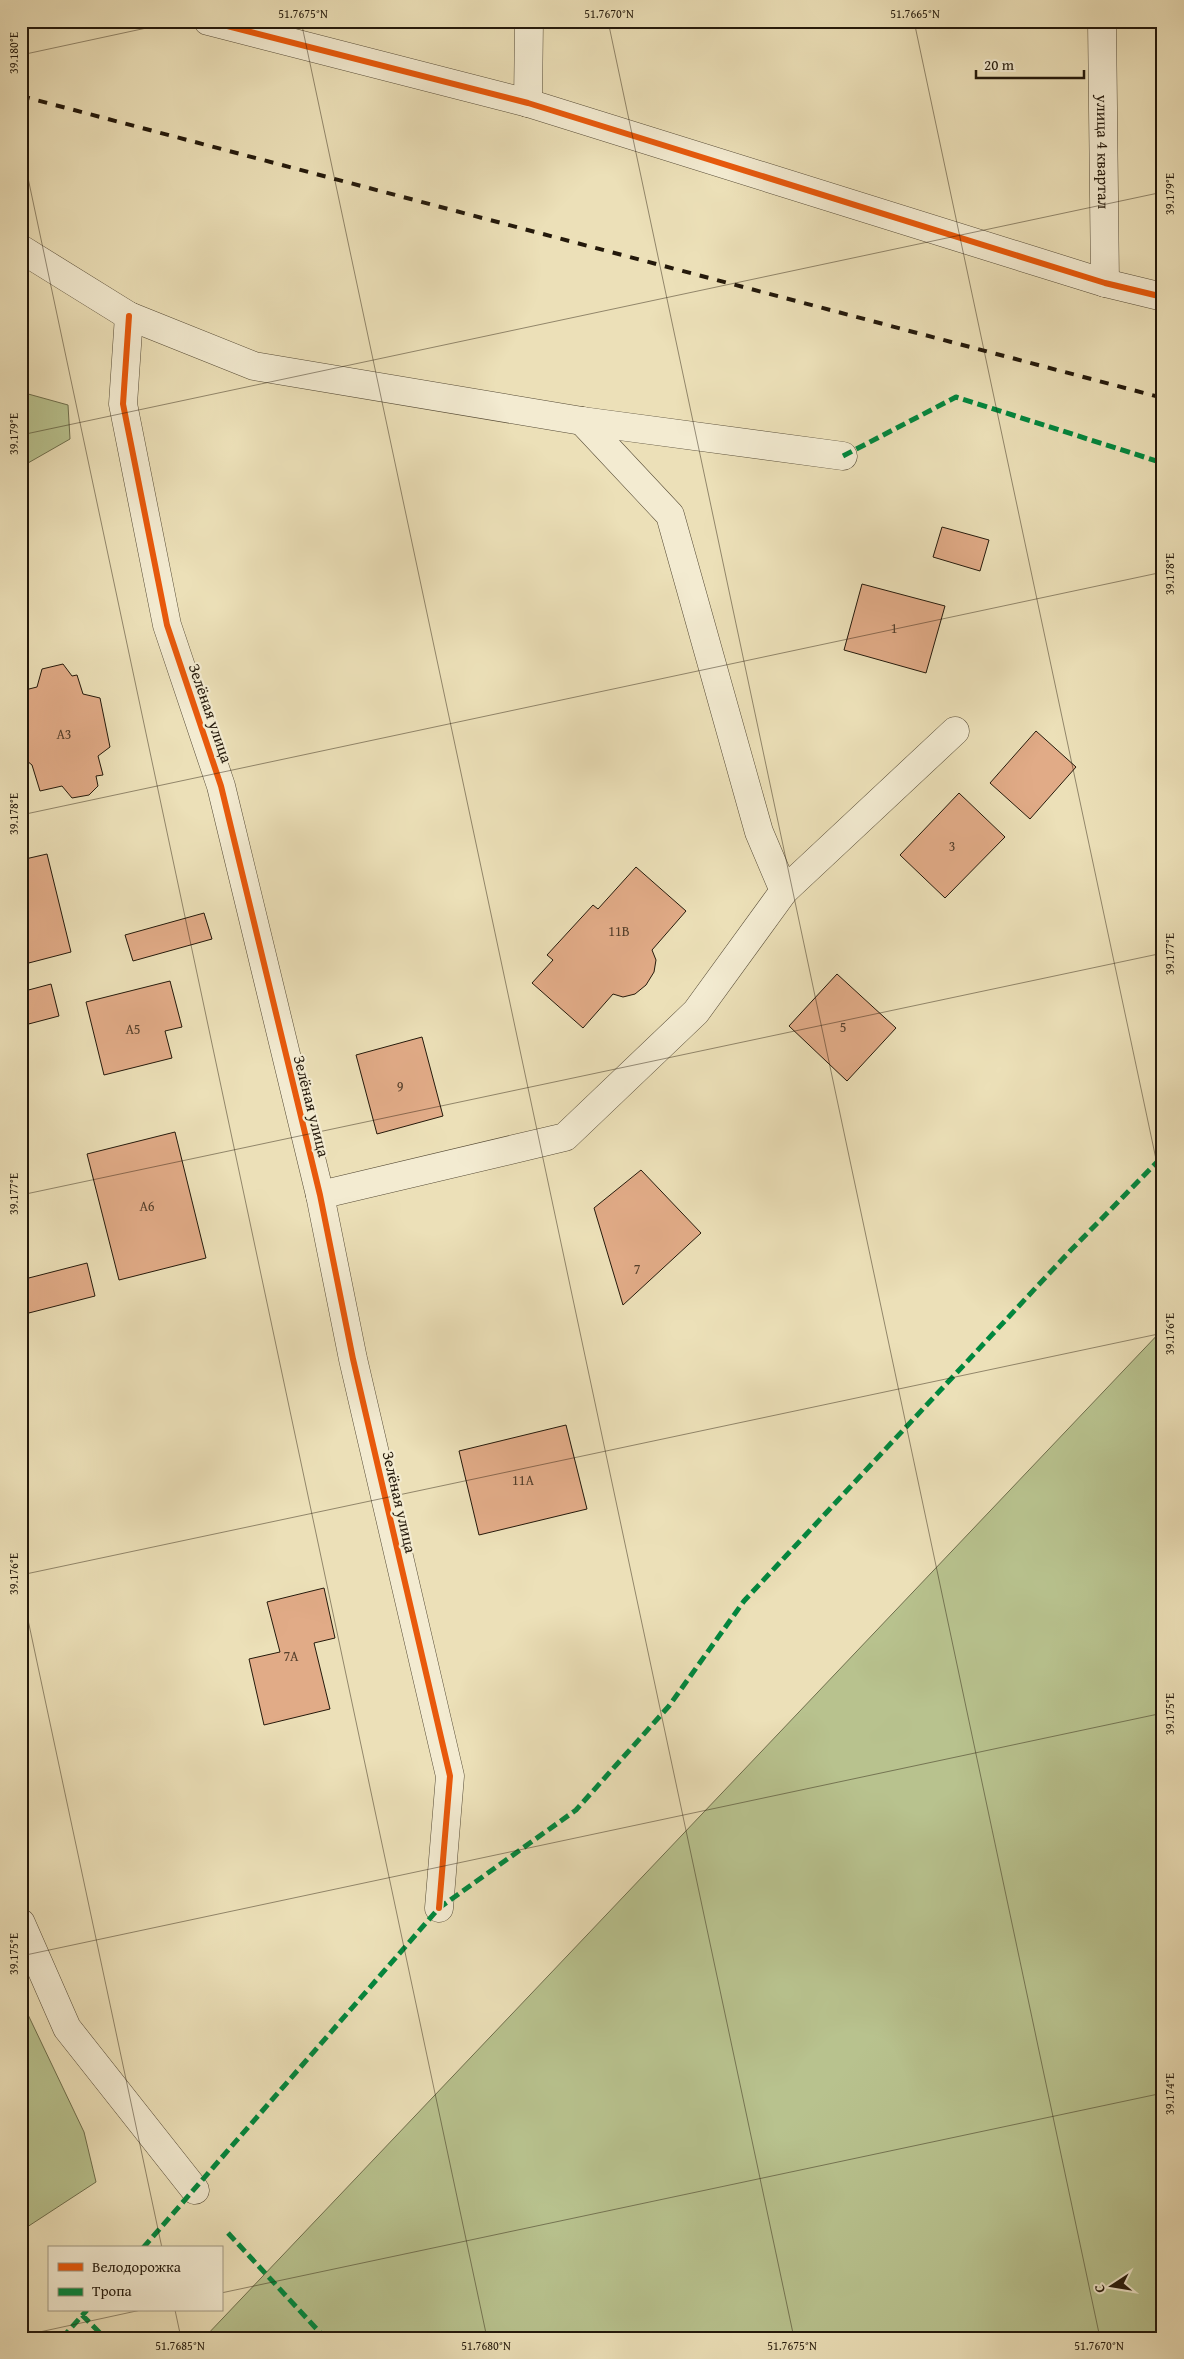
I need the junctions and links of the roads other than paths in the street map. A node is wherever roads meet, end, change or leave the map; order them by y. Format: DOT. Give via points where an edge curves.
graph roads {
  1 [pos="208,21"];
  2 [pos="529,21"];
  3 [pos="1102,21"];
  4 [pos="528,103"];
  5 [pos="21,249"];
  6 [pos="1105,283"];
  7 [pos="1163,297"];
  8 [pos="129,316"];
  9 [pos="582,421"];
  10 [pos="843,456"];
  11 [pos="954,731"];
  12 [pos="784,891"];
  13 [pos="320,1195"];
  14 [pos="439,1908"];
  15 [pos="21,1924"];
  16 [pos="196,2190"];
  1 -- 4 [label="street"];
  2 -- 4 [label="street"];
  3 -- 6 [label="street, улица 4 квартал"];
  4 -- 6 [label="street"];
  5 -- 8 [label="street"];
  6 -- 7 [label="street"];
  8 -- 9 [label="street" via="254,366"];
  8 -- 13 [label="street, Зелёная улица" via="123,404 167,625 221,786"];
  9 -- 10 [label="street"];
  9 -- 12 [label="street" via="670,515 759,832"];
  11 -- 12 [label="street"];
  12 -- 13 [label="street" via="696,1012 565,1137"];
  13 -- 14 [label="street, Зелёная улица" via="353,1359 450,1776"];
  15 -- 16 [label="street" via="67,2028"];
}
